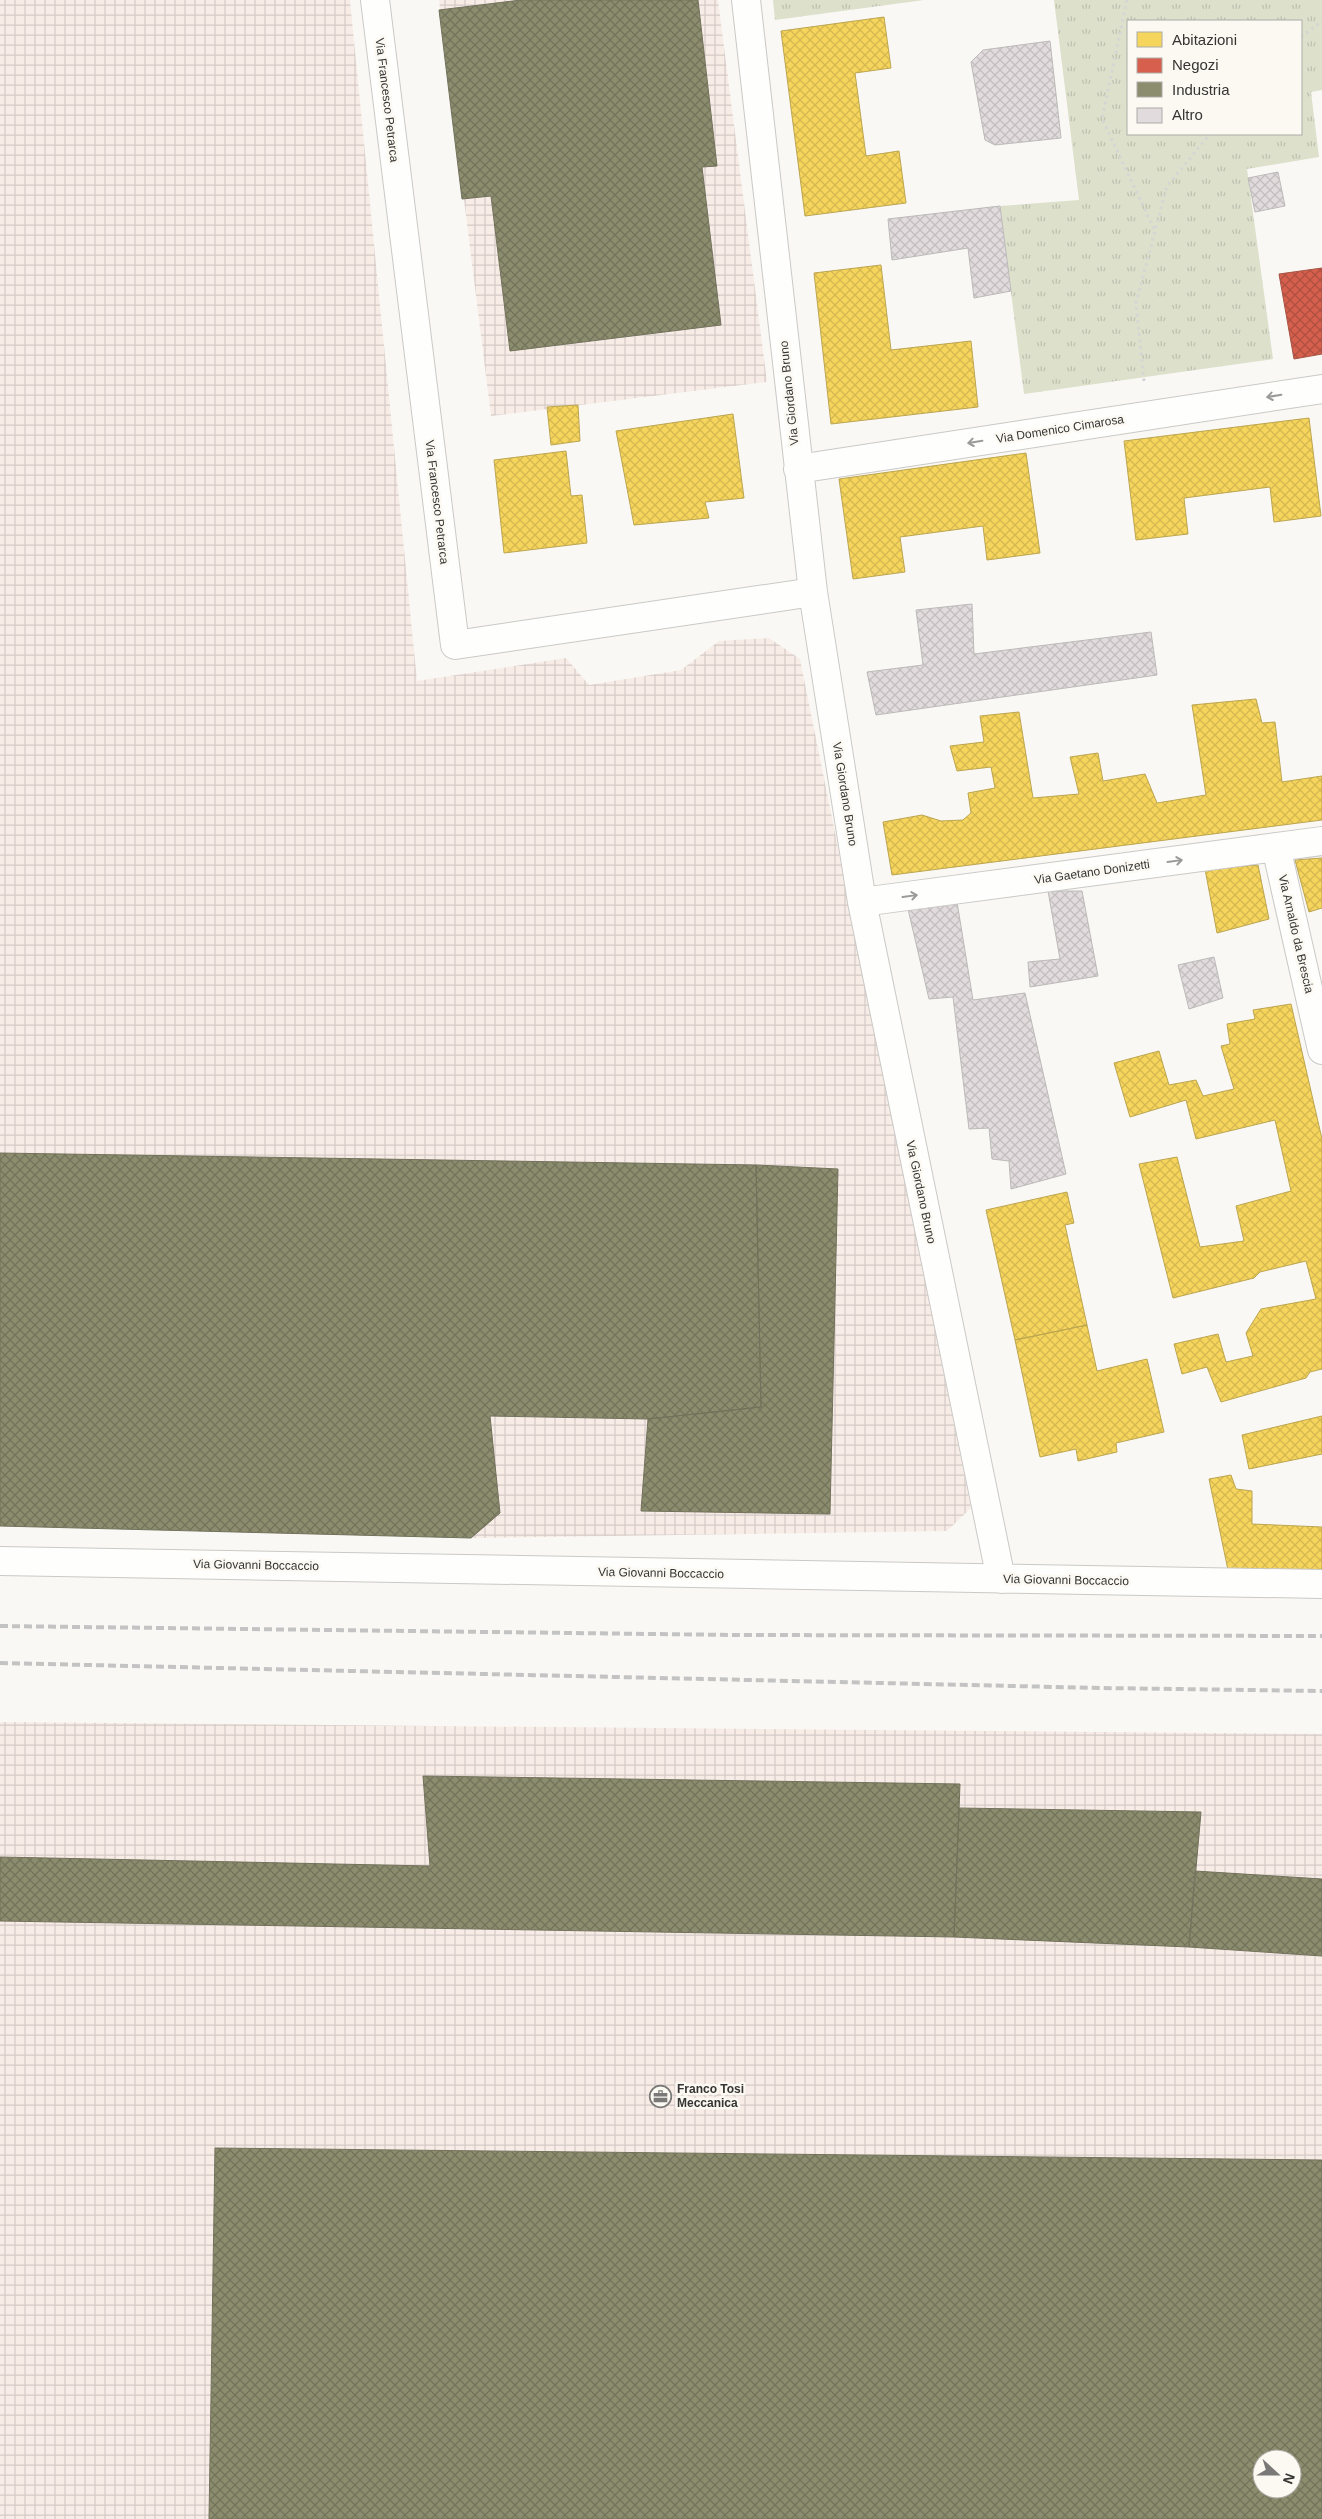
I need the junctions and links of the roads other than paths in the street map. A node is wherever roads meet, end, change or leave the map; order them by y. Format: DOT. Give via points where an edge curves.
graph roads {
  1 [pos="375,0"];
  2 [pos="746,0"];
  3 [pos="1322,389"];
  4 [pos="798,469"];
  5 [pos="813,592"];
  6 [pos="1322,841"];
  7 [pos="1276,847"];
  8 [pos="862,902"];
  9 [pos="1322,1050"];
  10 [pos="0,1561"];
  11 [pos="1001,1579"];
  12 [pos="1322,1584"];
  1 -- 5 [label="street, Via Francesco Petrarca" via="454,645"];
  2 -- 4 [label="street, Via Giordano Bruno"];
  3 -- 4 [label="street, Via Domenico Cimarosa, one-way"];
  4 -- 5 [label="street, Via Giordano Bruno"];
  5 -- 8 [label="street, Via Giordano Bruno"];
  6 -- 7 [label="street, Via Gaetano Donizetti"];
  8 -- 7 [label="street, Via Gaetano Donizetti, one-way"];
  7 -- 9 [label="street, Via Arnaldo da Brescia"];
  8 -- 11 [label="street, Via Giordano Bruno"];
  10 -- 11 [label="street, Via Giovanni Boccaccio"];
  11 -- 12 [label="street, Via Giovanni Boccaccio"];
}
